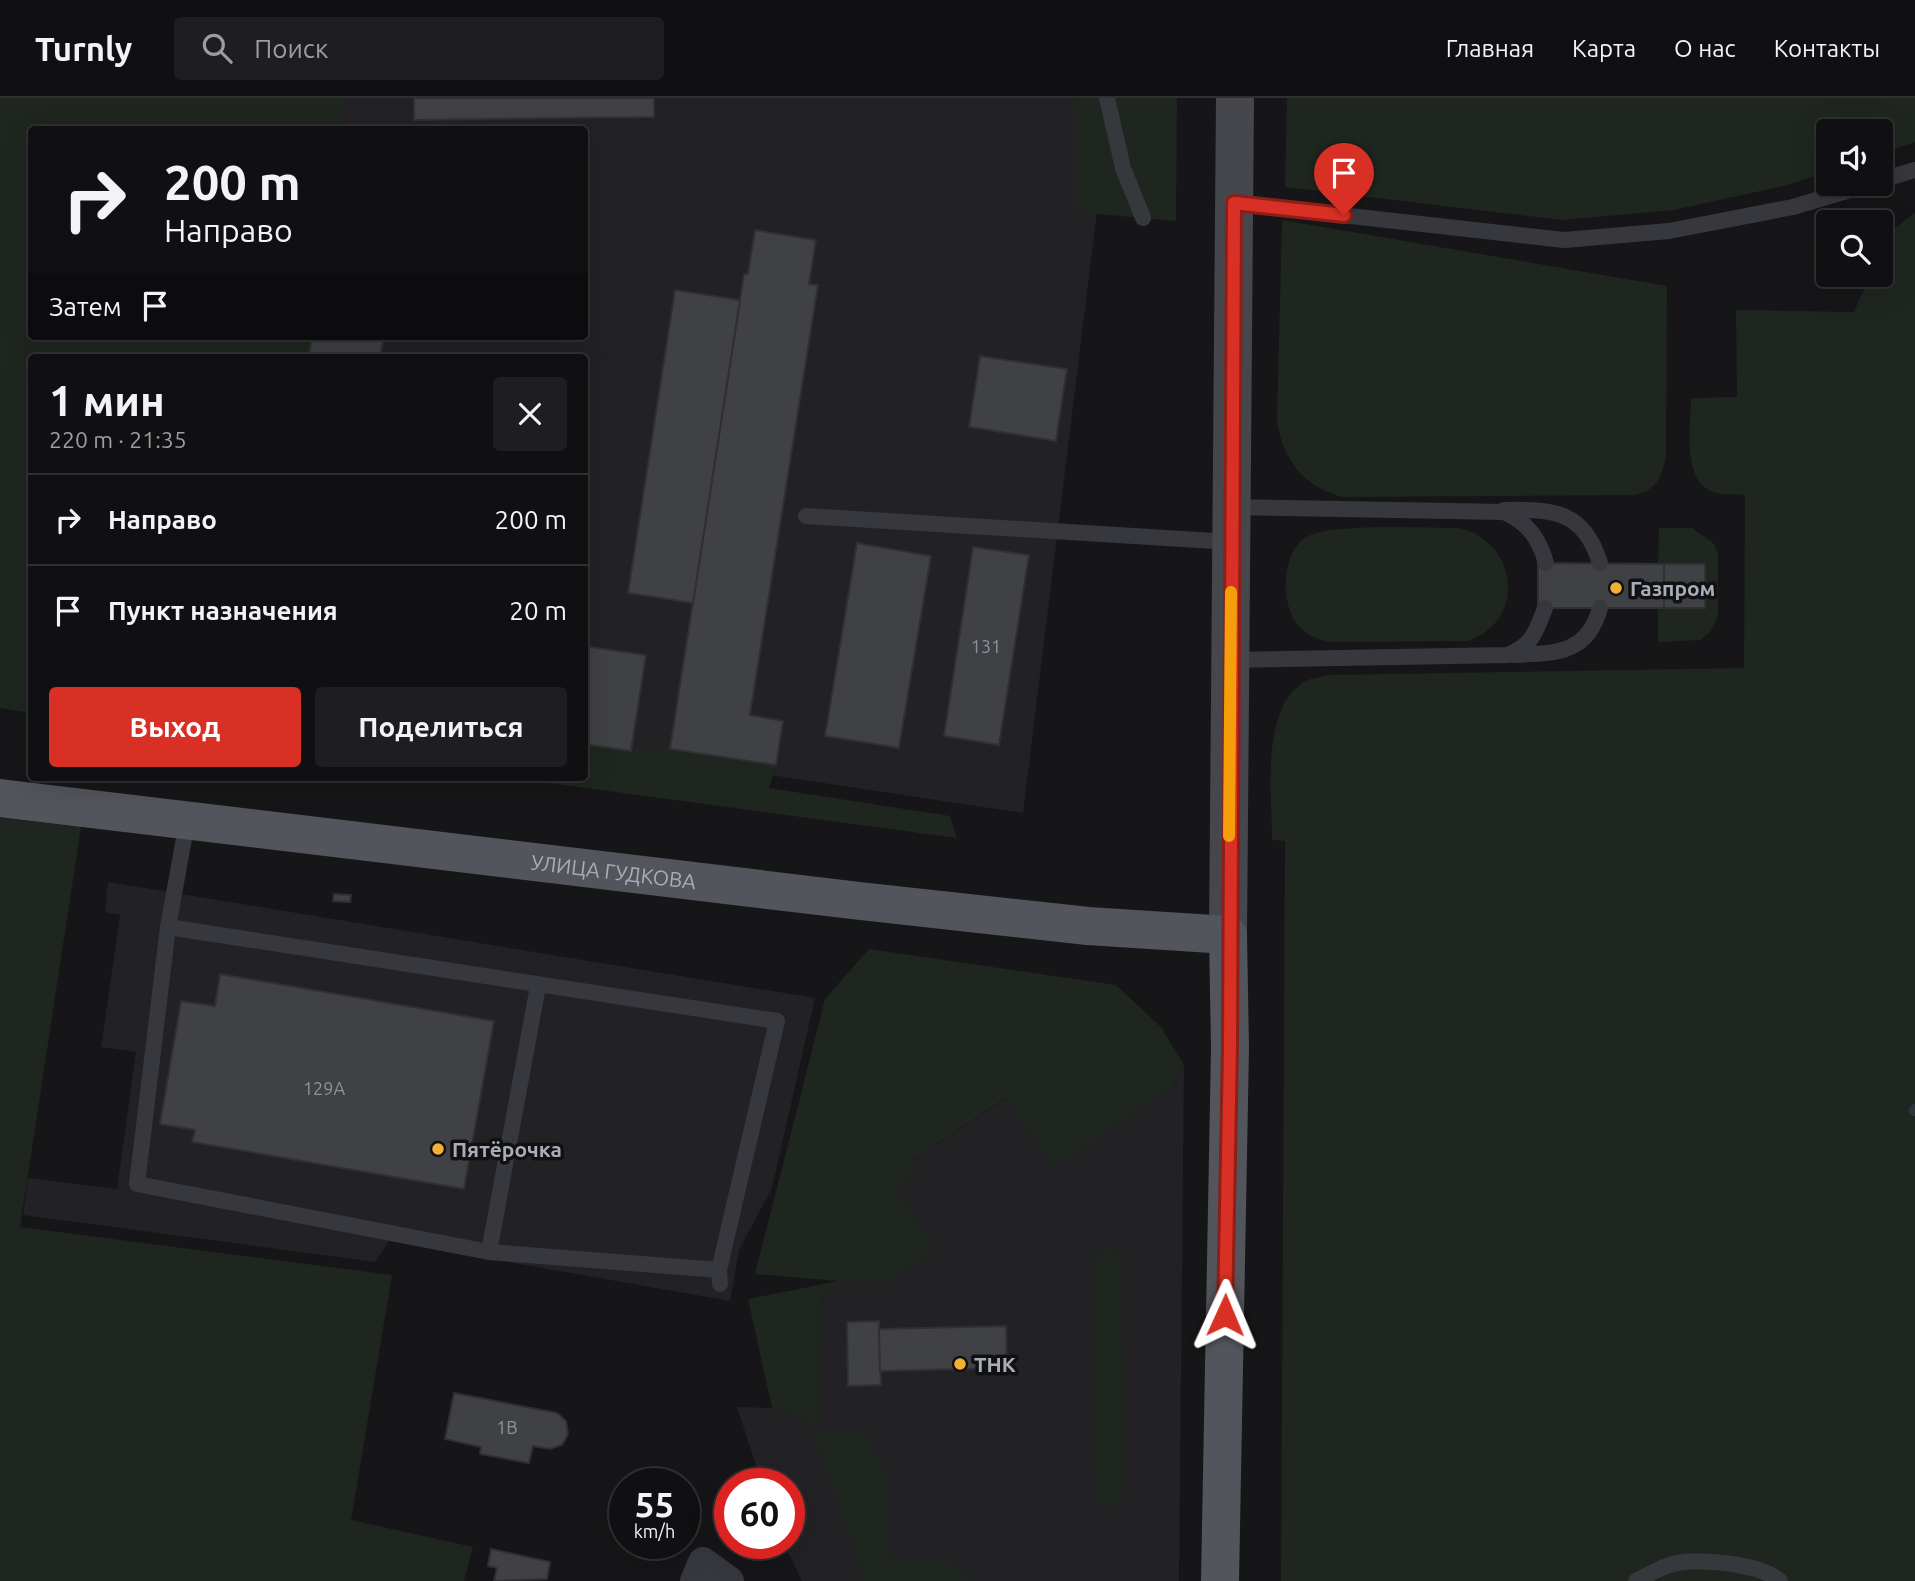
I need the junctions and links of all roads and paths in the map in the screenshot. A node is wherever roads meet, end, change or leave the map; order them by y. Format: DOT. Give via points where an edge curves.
graph roads {
  1 [pos="1107,98"];
  2 [pos="1235,98"];
  3 [pos="1915,170"];
  4 [pos="1893,176"];
  5 [pos="1830,196"];
  6 [pos="1234,203"];
  7 [pos="1143,218"];
  8 [pos="1482,510"];
  9 [pos="806,516"];
  10 [pos="1231,525"];
  11 [pos="1546,562"];
  12 [pos="1600,563"];
  13 [pos="1545,608"];
  14 [pos="1600,608"];
  15 [pos="1507,655"];
  16 [pos="1230,660"];
  17 [pos="0,798"];
  18 [pos="187,822"];
  19 [pos="168,927"];
  20 [pos="1228,935"];
  21 [pos="538,986"];
  22 [pos="489,1252"];
  23 [pos="699,1571"];
  24 [pos="729,1581"];
  25 [pos="1220,1581"];
  26 [pos="1636,1581"];
  27 [pos="1780,1581"];
  1 -- 7 [label="lane" via="1123,167"];
  2 -- 6 [label="main road"];
  3 -- 4 [label="lane"];
  5 -- 6 [label="lane" via="1670,231 1564,240"];
  6 -- 10 [label="main road"];
  8 -- 10 [label="lane"];
  8 -- 11 [label="lane" via="1504,512 1520,520 1539,541"];
  8 -- 12 [label="lane" via="1531,509 1574,520 1592,538"];
  9 -- 10 [label="lane"];
  10 -- 16 [label="main road"];
  13 -- 15 [label="lane" via="1523,650"];
  14 -- 15 [label="lane" via="1587,636 1571,649"];
  15 -- 16 [label="lane"];
  16 -- 20 [label="main road"];
  17 -- 18 [label="main road, УЛИЦА ГУДКОВА"];
  18 -- 19 [label="lane"];
  18 -- 20 [label="main road, УЛИЦА ГУДКОВА" via="1087,926"];
  19 -- 21 [label="lane"];
  19 -- 22 [label="lane" via="137,1184"];
  20 -- 25 [label="main road"];
  21 -- 22 [label="lane"];
  21 -- 22 [label="lane" via="777,1021 719,1277"];
  23 -- 24 [label="street"];
  26 -- 27 [label="lane" via="1669,1564 1736,1563"];
}
